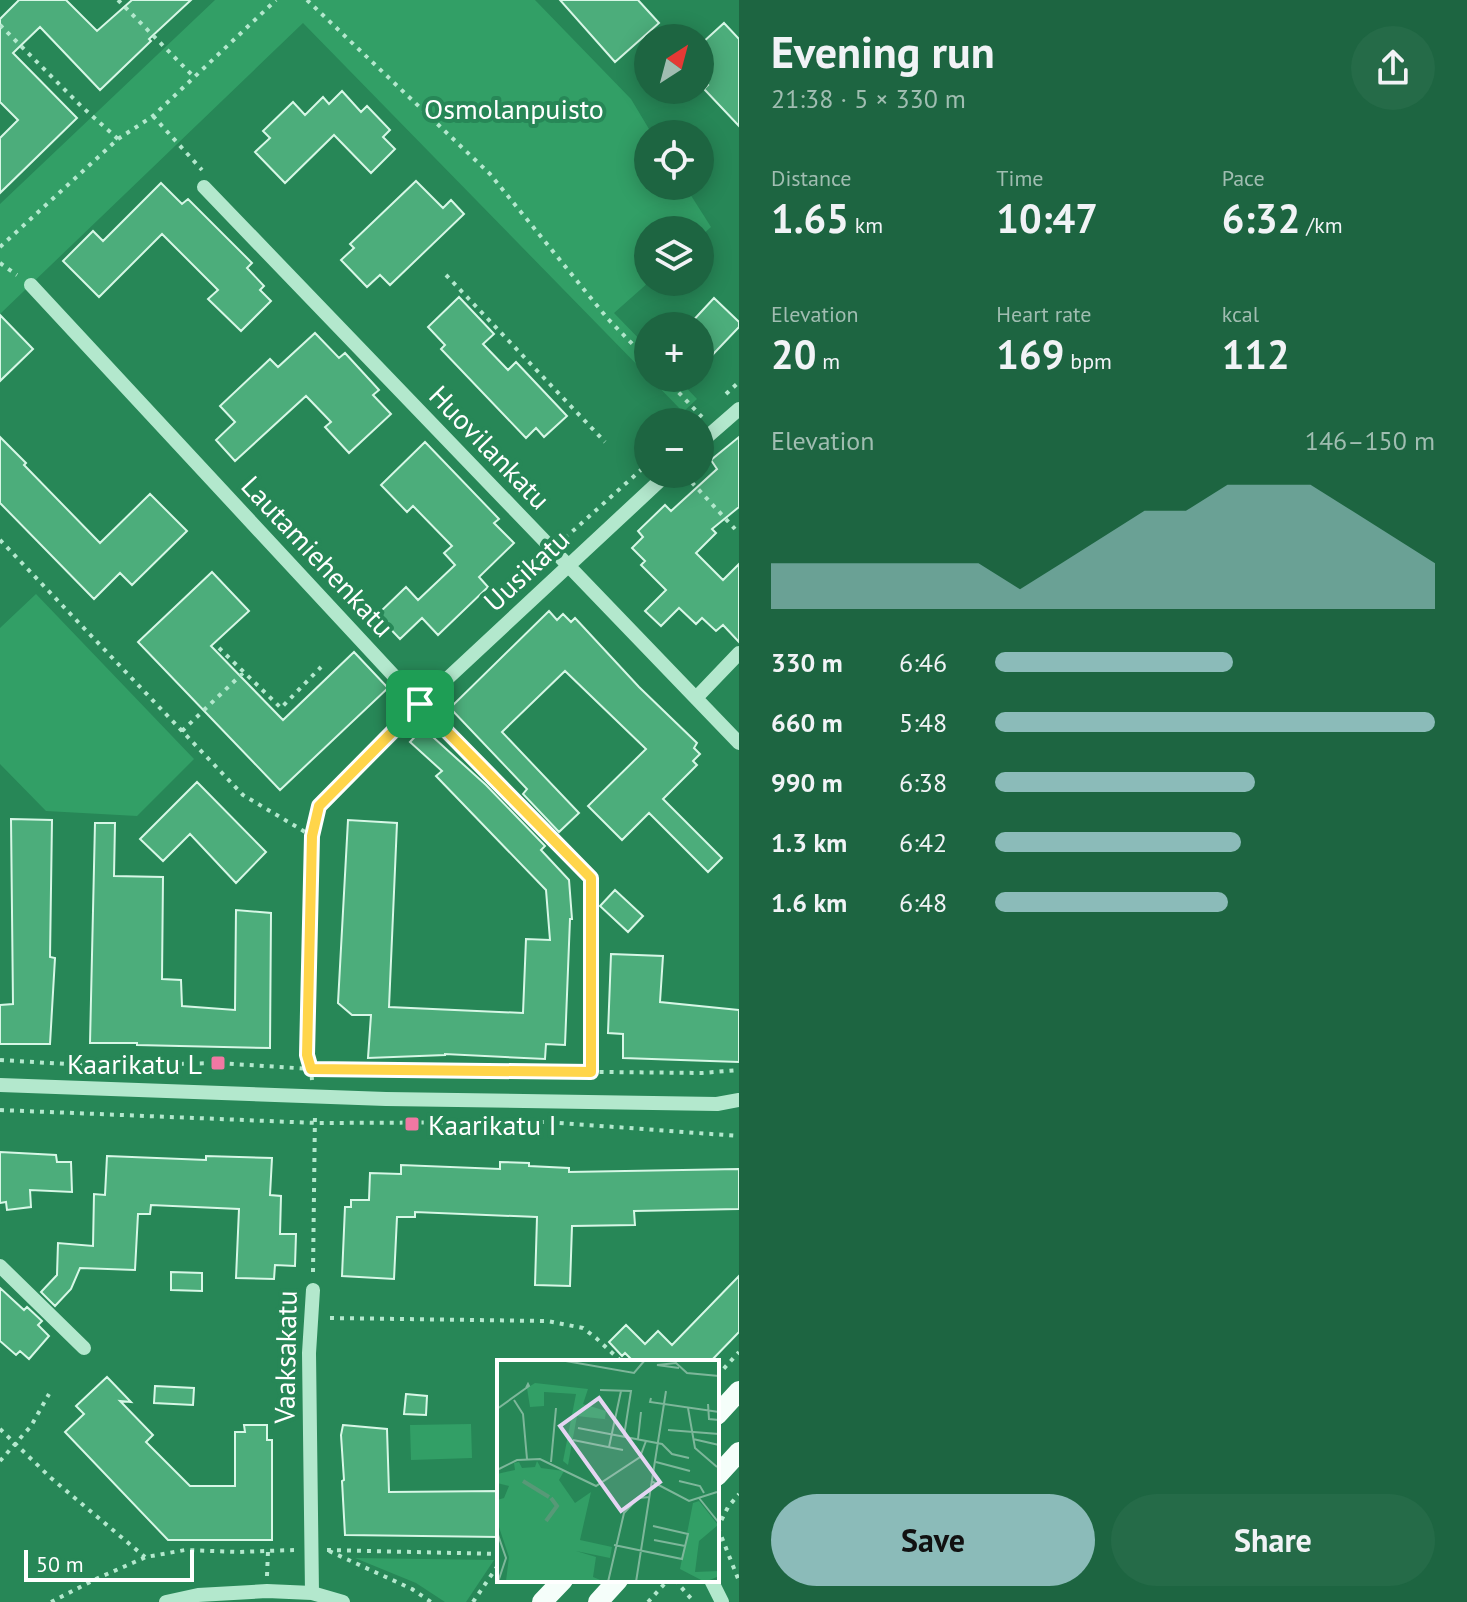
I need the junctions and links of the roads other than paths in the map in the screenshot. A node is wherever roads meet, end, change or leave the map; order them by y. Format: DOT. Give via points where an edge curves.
graph roads {
  1 [pos="206,182"];
  2 [pos="31,285"];
  3 [pos="739,409"];
  4 [pos="714,430"];
  5 [pos="652,488"];
  6 [pos="568,565"];
  7 [pos="739,653"];
  8 [pos="696,698"];
  9 [pos="420,704"];
  10 [pos="739,743"];
  11 [pos="571,858"];
  12 [pos="0,1085"];
  13 [pos="739,1100"];
  14 [pos="0,1266"];
  15 [pos="313,1290"];
  16 [pos="84,1348"];
  17 [pos="739,1391"];
  18 [pos="719,1413"];
  19 [pos="739,1452"];
  20 [pos="719,1474"];
  21 [pos="561,1582"];
  22 [pos="616,1582"];
  23 [pos="712,1582"];
  24 [pos="312,1593"];
  25 [pos="166,1602"];
  26 [pos="343,1602"];
  27 [pos="542,1602"];
  28 [pos="598,1602"];
  29 [pos="722,1602"];
  1 -- 6 [label="street, Huovilankatu"];
  2 -- 9 [label="street, Lautamiehenkatu"];
  3 -- 4 [label="street"];
  5 -- 6 [label="street, Uusikatu"];
  6 -- 8 [label="street, Huovilankatu"];
  6 -- 9 [label="street, Uusikatu"];
  7 -- 8 [label="street"];
  8 -- 10 [label="street, Huovilankatu"];
  9 -- 11 [label="street, Lautamiehenkatu"];
  12 -- 13 [label="street" via="386,1099 717,1104"];
  14 -- 16 [label="street"];
  15 -- 24 [label="street, Vaaksakatu" via="309,1353 319,1550"];
  17 -- 18 [label="main road"];
  19 -- 20 [label="main road"];
  21 -- 27 [label="main road"];
  22 -- 28 [label="main road"];
  23 -- 29 [label="street"];
  24 -- 25 [label="street" via="198,1595"];
  24 -- 26 [label="street"];
}
